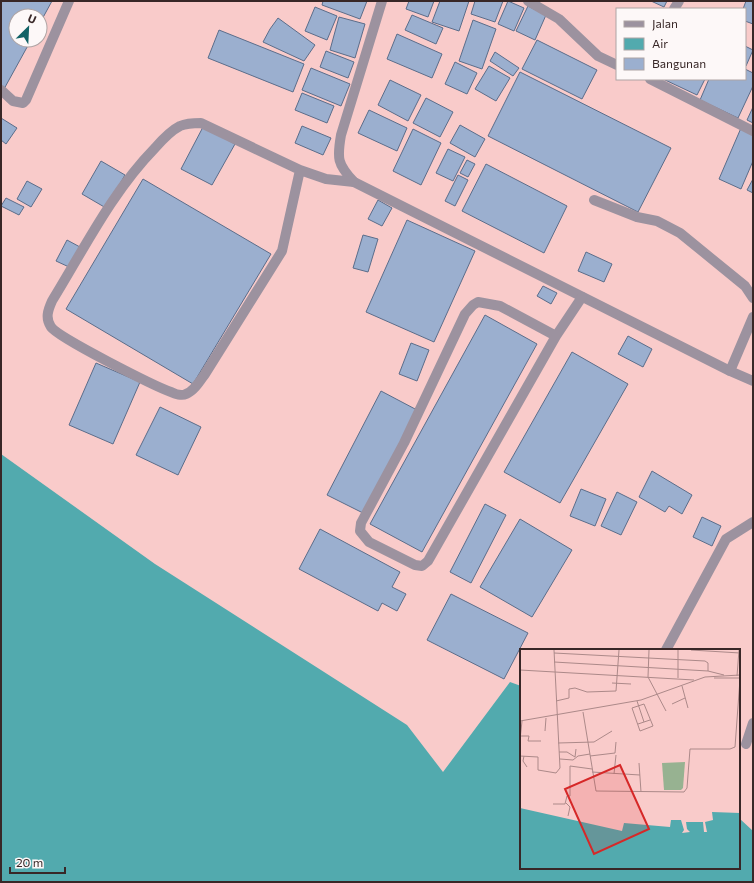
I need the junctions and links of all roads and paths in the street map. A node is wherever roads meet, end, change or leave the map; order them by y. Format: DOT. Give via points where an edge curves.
graph roads {
  1 [pos="69,1"];
  2 [pos="382,1"];
  3 [pos="528,1"];
  4 [pos="616,64"];
  5 [pos="652,80"];
  6 [pos="1,90"];
  7 [pos="753,131"];
  8 [pos="300,170"];
  9 [pos="354,182"];
  10 [pos="594,200"];
  11 [pos="582,297"];
  12 [pos="753,298"];
  13 [pos="753,317"];
  14 [pos="556,336"];
  15 [pos="730,371"];
  16 [pos="753,381"];
  17 [pos="753,522"];
  18 [pos="667,649"];
  19 [pos="753,723"];
  20 [pos="746,744"];
  1 -- 6 [label="street" via="26,100 23,103 13,101"];
  2 -- 9 [label="street" via="337,156 342,170"];
  3 -- 4 [label="street" via="559,19 598,56"];
  5 -- 7 [label="street"];
  8 -- 8 [label="street" via="282,251 205,374 186,394 162,389 51,328 47,320 52,301 124,184 138,165 167,135 179,127 201,123"];
  8 -- 9 [label="street" via="326,179"];
  9 -- 11 [label="street"];
  10 -- 12 [label="street" via="637,217 657,221 680,233 745,286"];
  11 -- 14 [label="street"];
  11 -- 15 [label="street"];
  13 -- 15 [label="street"];
  14 -- 14 [label="street" via="428,560 422,566 415,565 369,542 360,531 361,523 408,436 466,314 473,305 478,302 500,306"];
  15 -- 16 [label="street"];
  17 -- 18 [label="street" via="726,538"];
  19 -- 20 [label="street"];
}
